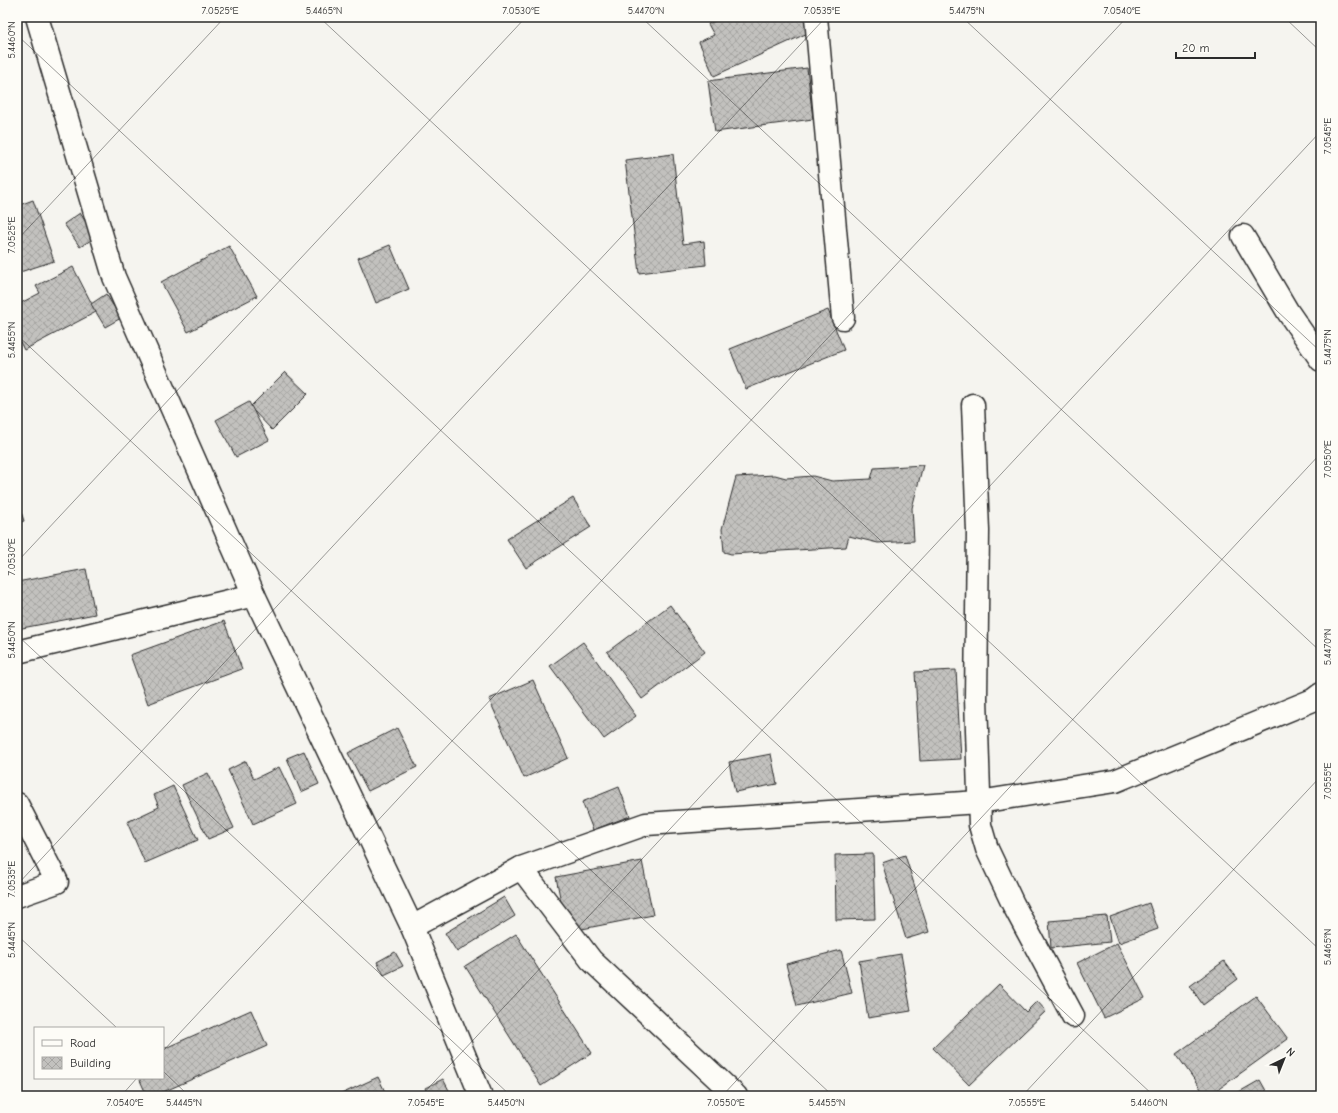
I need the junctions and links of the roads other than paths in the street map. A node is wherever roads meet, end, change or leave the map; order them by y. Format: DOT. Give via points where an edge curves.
graph roads {
  1 [pos="37,17"];
  2 [pos="816,17"];
  3 [pos="1243,236"];
  4 [pos="843,318"];
  5 [pos="1321,360"];
  6 [pos="973,405"];
  7 [pos="254,595"];
  8 [pos="17,652"];
  9 [pos="1318,701"];
  10 [pos="979,802"];
  11 [pos="17,804"];
  12 [pos="521,868"];
  13 [pos="17,896"];
  14 [pos="412,927"];
  15 [pos="1073,1016"];
  16 [pos="481,1096"];
  17 [pos="736,1096"];
  1 -- 7 [label="street" via="114,277"];
  2 -- 4 [label="street"];
  3 -- 5 [label="street" via="1288,312"];
  6 -- 10 [label="street" via="978,531 976,698"];
  7 -- 8 [label="street"];
  7 -- 14 [label="street"];
  9 -- 10 [label="street" via="1115,781"];
  10 -- 12 [label="street" via="646,824"];
  10 -- 15 [label="street" via="980,825 987,848 1013,904"];
  11 -- 13 [label="street" via="57,882"];
  12 -- 14 [label="street"];
  12 -- 17 [label="street" via="591,960"];
  14 -- 16 [label="street"];
}
